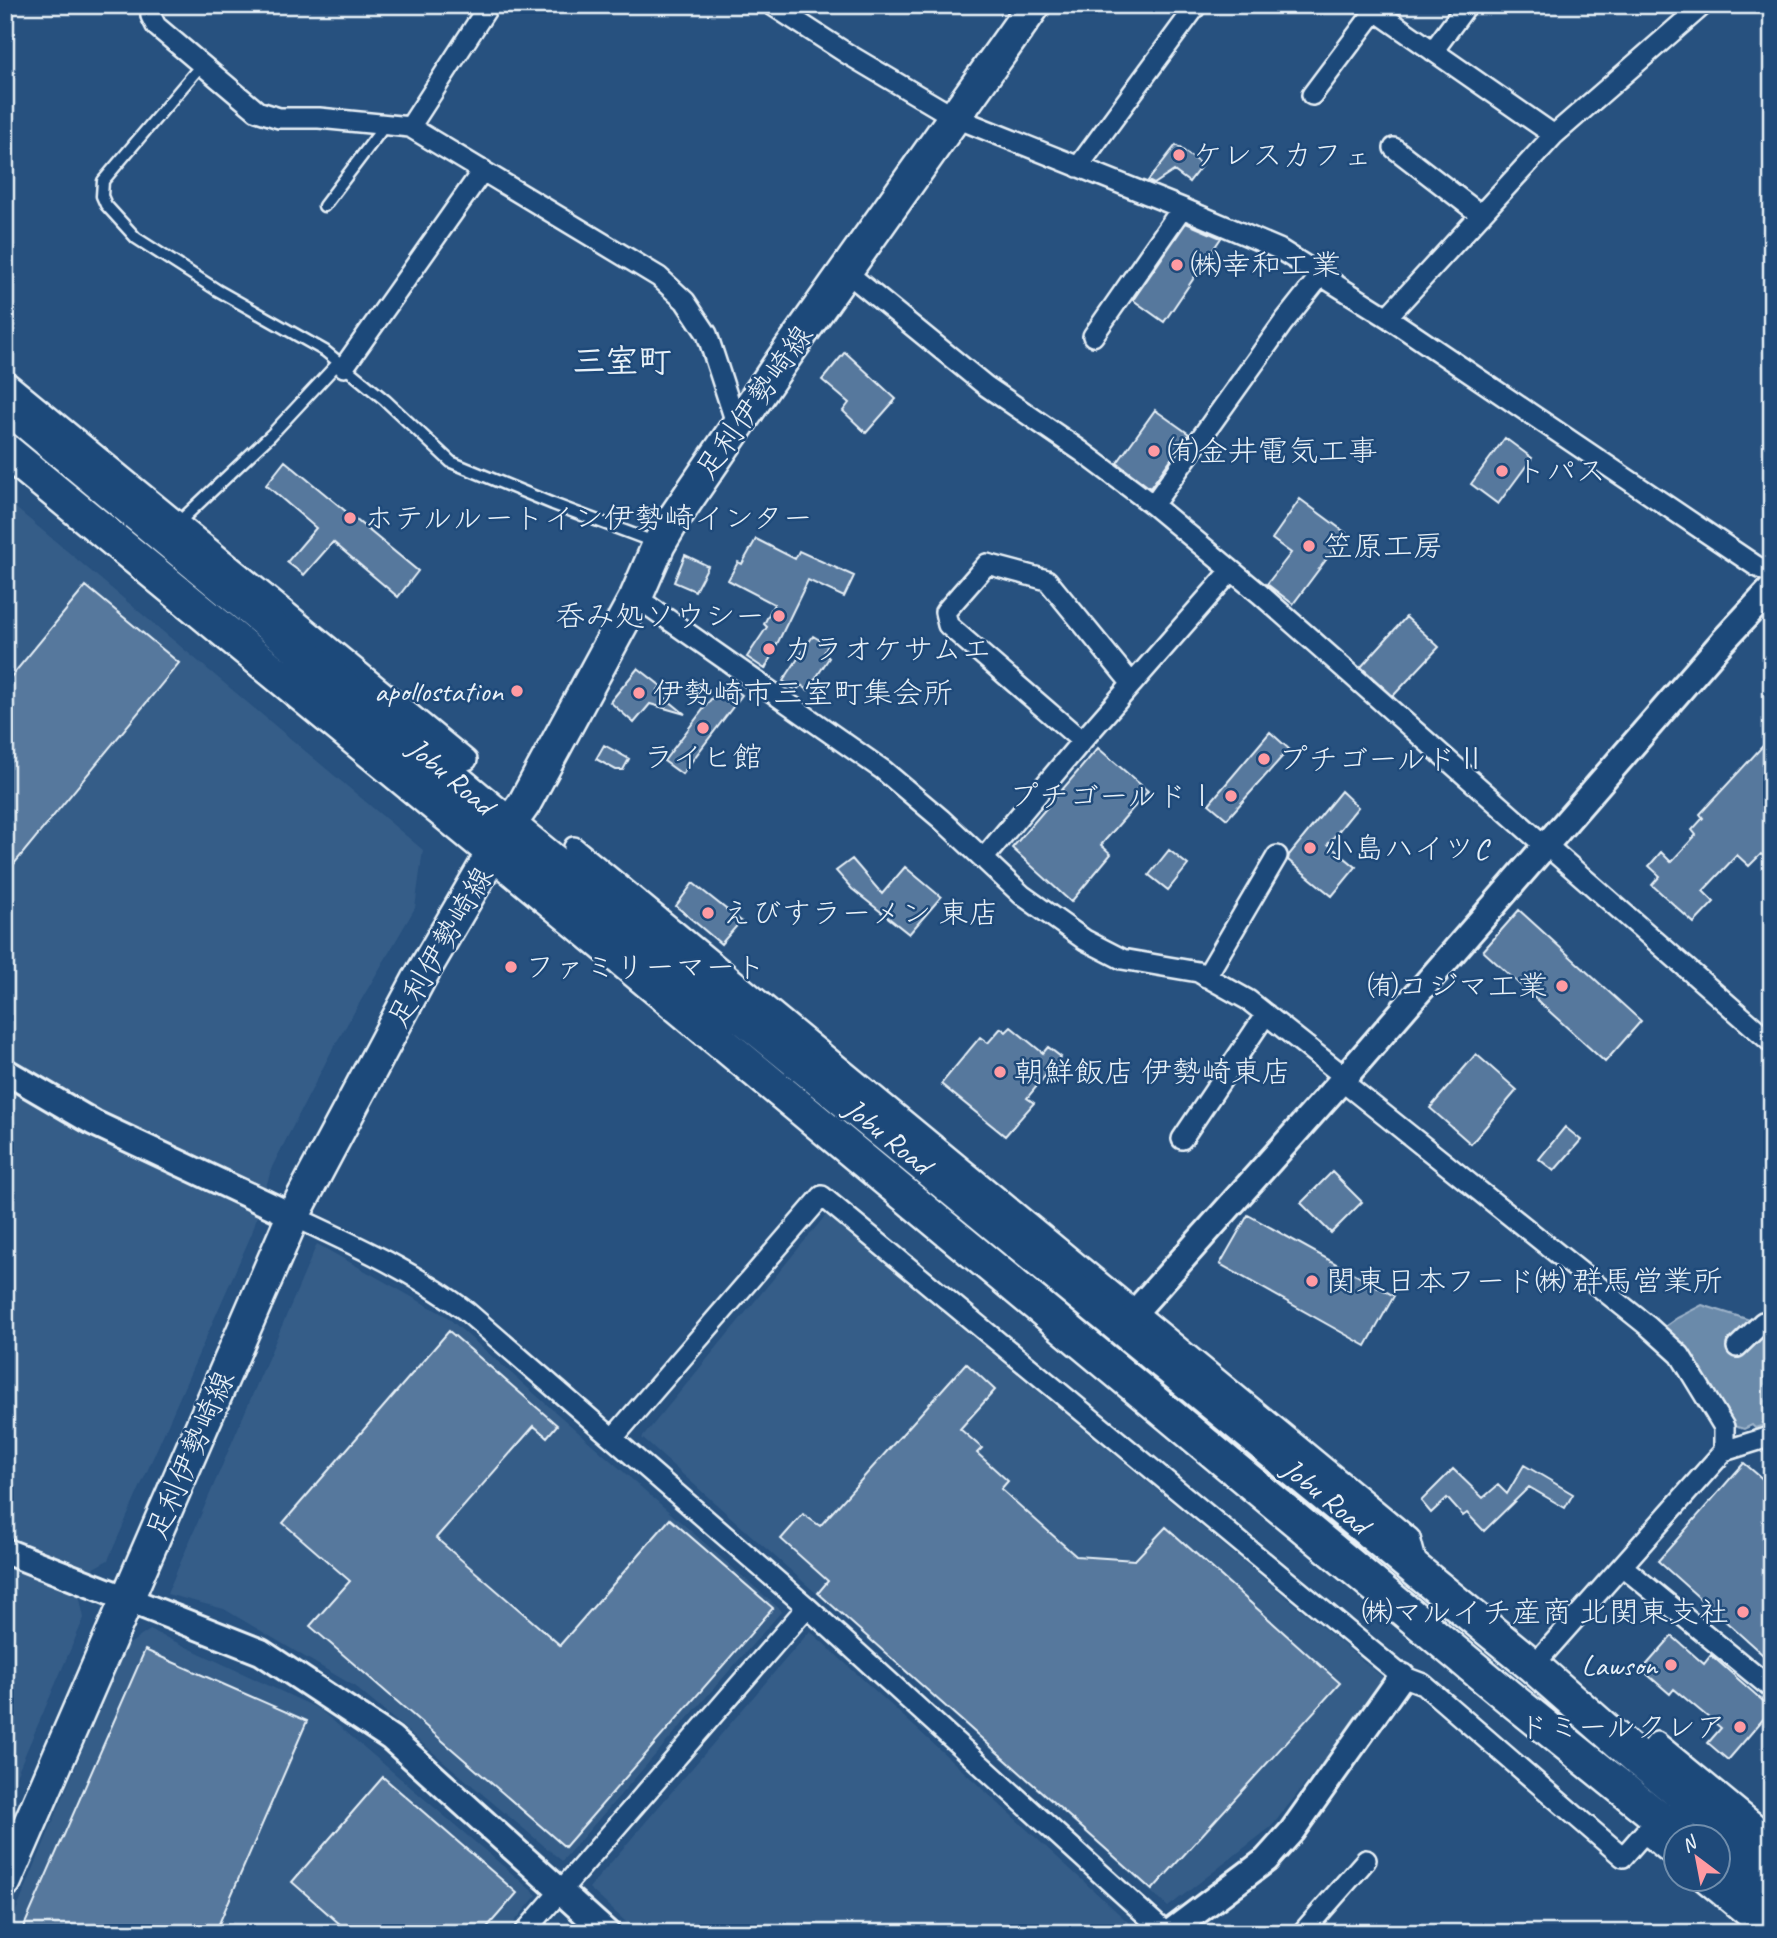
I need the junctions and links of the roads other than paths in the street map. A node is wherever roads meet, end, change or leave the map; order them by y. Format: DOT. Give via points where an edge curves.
graph roads {
  1 [pos="151,5"];
  2 [pos="489,5"];
  3 [pos="772,5"];
  4 [pos="1034,5"];
  5 [pos="1197,5"];
  6 [pos="1467,5"];
  7 [pos="1703,5"];
  8 [pos="1371,8"];
  9 [pos="1433,51"];
  10 [pos="202,64"];
  11 [pos="1312,95"];
  12 [pos="954,117"];
  13 [pos="386,124"];
  14 [pos="410,127"];
  15 [pos="1554,135"];
  16 [pos="1394,148"];
  17 [pos="1078,167"];
  18 [pos="483,170"];
  19 [pos="324,206"];
  20 [pos="1182,208"];
  21 [pos="1481,215"];
  22 [pos="845,271"];
  23 [pos="1321,275"];
  24 [pos="1387,317"];
  25 [pos="1093,336"];
  26 [pos="342,365"];
  27 [pos="5,380"];
  28 [pos="5,404"];
  29 [pos="737,426"];
  30 [pos="5,450"];
  31 [pos="1153,505"];
  32 [pos="178,523"];
  33 [pos="659,544"];
  34 [pos="1231,571"];
  35 [pos="1772,574"];
  36 [pos="1772,588"];
  37 [pos="636,597"];
  38 [pos="312,634"];
  39 [pos="323,669"];
  40 [pos="1132,684"];
  41 [pos="1082,741"];
  42 [pos="467,760"];
  43 [pos="501,839"];
  44 [pos="1546,846"];
  45 [pos="575,847"];
  46 [pos="1277,856"];
  47 [pos="983,859"];
  48 [pos="677,963"];
  49 [pos="718,965"];
  50 [pos="1206,977"];
  51 [pos="1266,1014"];
  52 [pos="1772,1043"];
  53 [pos="5,1071"];
  54 [pos="1343,1079"];
  55 [pos="1182,1139"];
  56 [pos="293,1216"];
  57 [pos="1135,1312"];
  58 [pos="1763,1322"];
  59 [pos="1737,1347"];
  60 [pos="1772,1436"];
  61 [pos="613,1438"];
  62 [pos="1724,1451"];
  63 [pos="5,1551"];
  64 [pos="1622,1566"];
  65 [pos="1419,1572"];
  66 [pos="128,1600"];
  67 [pos="807,1607"];
  68 [pos="1533,1666"];
  69 [pos="1402,1676"];
  70 [pos="1772,1689"];
  71 [pos="1641,1761"];
  72 [pos="1664,1822"];
  73 [pos="1772,1837"];
  74 [pos="1662,1848"];
  75 [pos="1366,1860"];
  76 [pos="1772,1868"];
  77 [pos="1732,1878"];
  78 [pos="5,1881"];
  79 [pos="561,1891"];
  80 [pos="1716,1892"];
  81 [pos="1772,1910"];
  82 [pos="524,1933"];
  83 [pos="607,1933"];
  84 [pos="1168,1933"];
  85 [pos="1302,1933"];
  86 [pos="1766,1933"];
  1 -- 10 [label="street" via="150,16 156,26"];
  2 -- 14 [label="street"];
  3 -- 12 [label="street"];
  4 -- 12 [label="main road, 足利伊勢崎線"];
  5 -- 17 [label="street"];
  6 -- 9 [label="street"];
  7 -- 15 [label="street"];
  8 -- 9 [label="street"];
  8 -- 11 [label="street"];
  9 -- 15 [label="street"];
  10 -- 13 [label="street" via="267,116"];
  10 -- 26 [label="lane" via="103,181 106,205 136,238"];
  12 -- 17 [label="street"];
  12 -- 22 [label="main road, 足利伊勢崎線"];
  13 -- 14 [label="street"];
  13 -- 19 [label="lane"];
  14 -- 18 [label="street"];
  15 -- 21 [label="street"];
  16 -- 21 [label="street"];
  17 -- 20 [label="street"];
  18 -- 26 [label="street"];
  18 -- 29 [label="street" via="659,277 685,301 706,334"];
  20 -- 23 [label="street" via="1279,249"];
  20 -- 25 [label="street"];
  21 -- 24 [label="street"];
  22 -- 29 [label="main road, 足利伊勢崎線"];
  22 -- 31 [label="street" via="986,386"];
  23 -- 24 [label="street"];
  23 -- 31 [label="street"];
  24 -- 35 [label="street"];
  26 -- 32 [label="lane"];
  26 -- 33 [label="lane" via="451,462"];
  27 -- 32 [label="street"];
  28 -- 39 [label="highway, Jobu Road"];
  29 -- 33 [label="main road, 足利伊勢崎線"];
  30 -- 43 [label="highway, Jobu Road"];
  31 -- 34 [label="street"];
  32 -- 38 [label="street"];
  33 -- 37 [label="main road, 足利伊勢崎線"];
  34 -- 40 [label="street"];
  34 -- 44 [label="street"];
  36 -- 44 [label="street"];
  37 -- 43 [label="main road, 足利伊勢崎線"];
  37 -- 47 [label="street" via="883,770"];
  38 -- 39 [label="street"];
  38 -- 42 [label="street"];
  39 -- 43 [label="highway, Jobu Road"];
  40 -- 41 [label="street"];
  40 -- 41 [label="street" via="1047,580 986,564 945,611 948,625"];
  41 -- 47 [label="street"];
  43 -- 48 [label="highway, Jobu Road"];
  43 -- 56 [label="main road, 足利伊勢崎線" via="419,979"];
  43 -- 72 [label="highway, Jobu Road" via="1510,1698"];
  44 -- 52 [label="street"];
  44 -- 54 [label="street"];
  45 -- 49 [label="street"];
  46 -- 50 [label="street"];
  47 -- 50 [label="street" via="1022,895 1085,940 1122,958"];
  48 -- 49 [label="street"];
  48 -- 65 [label="highway, Jobu Road"];
  49 -- 57 [label="street"];
  50 -- 51 [label="street"];
  51 -- 54 [label="street"];
  51 -- 55 [label="street"];
  53 -- 56 [label="street" via="94,1123"];
  54 -- 57 [label="street"];
  54 -- 62 [label="street" via="1680,1355 1724,1427"];
  56 -- 61 [label="street" via="434,1287"];
  56 -- 66 [label="main road, 足利伊勢崎線"];
  57 -- 65 [label="street" via="1410,1538"];
  58 -- 59 [label="street"];
  60 -- 62 [label="street"];
  61 -- 67 [label="street"];
  61 -- 69 [label="street" via="822,1196"];
  62 -- 64 [label="street"];
  63 -- 66 [label="street"];
  64 -- 68 [label="street"];
  64 -- 70 [label="street"];
  65 -- 68 [label="highway, Jobu Road"];
  66 -- 78 [label="main road, 足利伊勢崎線"];
  66 -- 79 [label="street" via="261,1652 381,1731"];
  67 -- 79 [label="street"];
  67 -- 84 [label="street"];
  68 -- 71 [label="highway, Jobu Road"];
  69 -- 74 [label="street" via="1423,1684 1623,1857 1644,1833"];
  69 -- 84 [label="street" via="1292,1831 1266,1860"];
  71 -- 73 [label="street" via="1657,1742"];
  71 -- 76 [label="highway, Jobu Road"];
  75 -- 85 [label="street"];
  77 -- 81 [label="highway"];
  79 -- 82 [label="street"];
  79 -- 83 [label="street"];
  80 -- 86 [label="street"];
}
